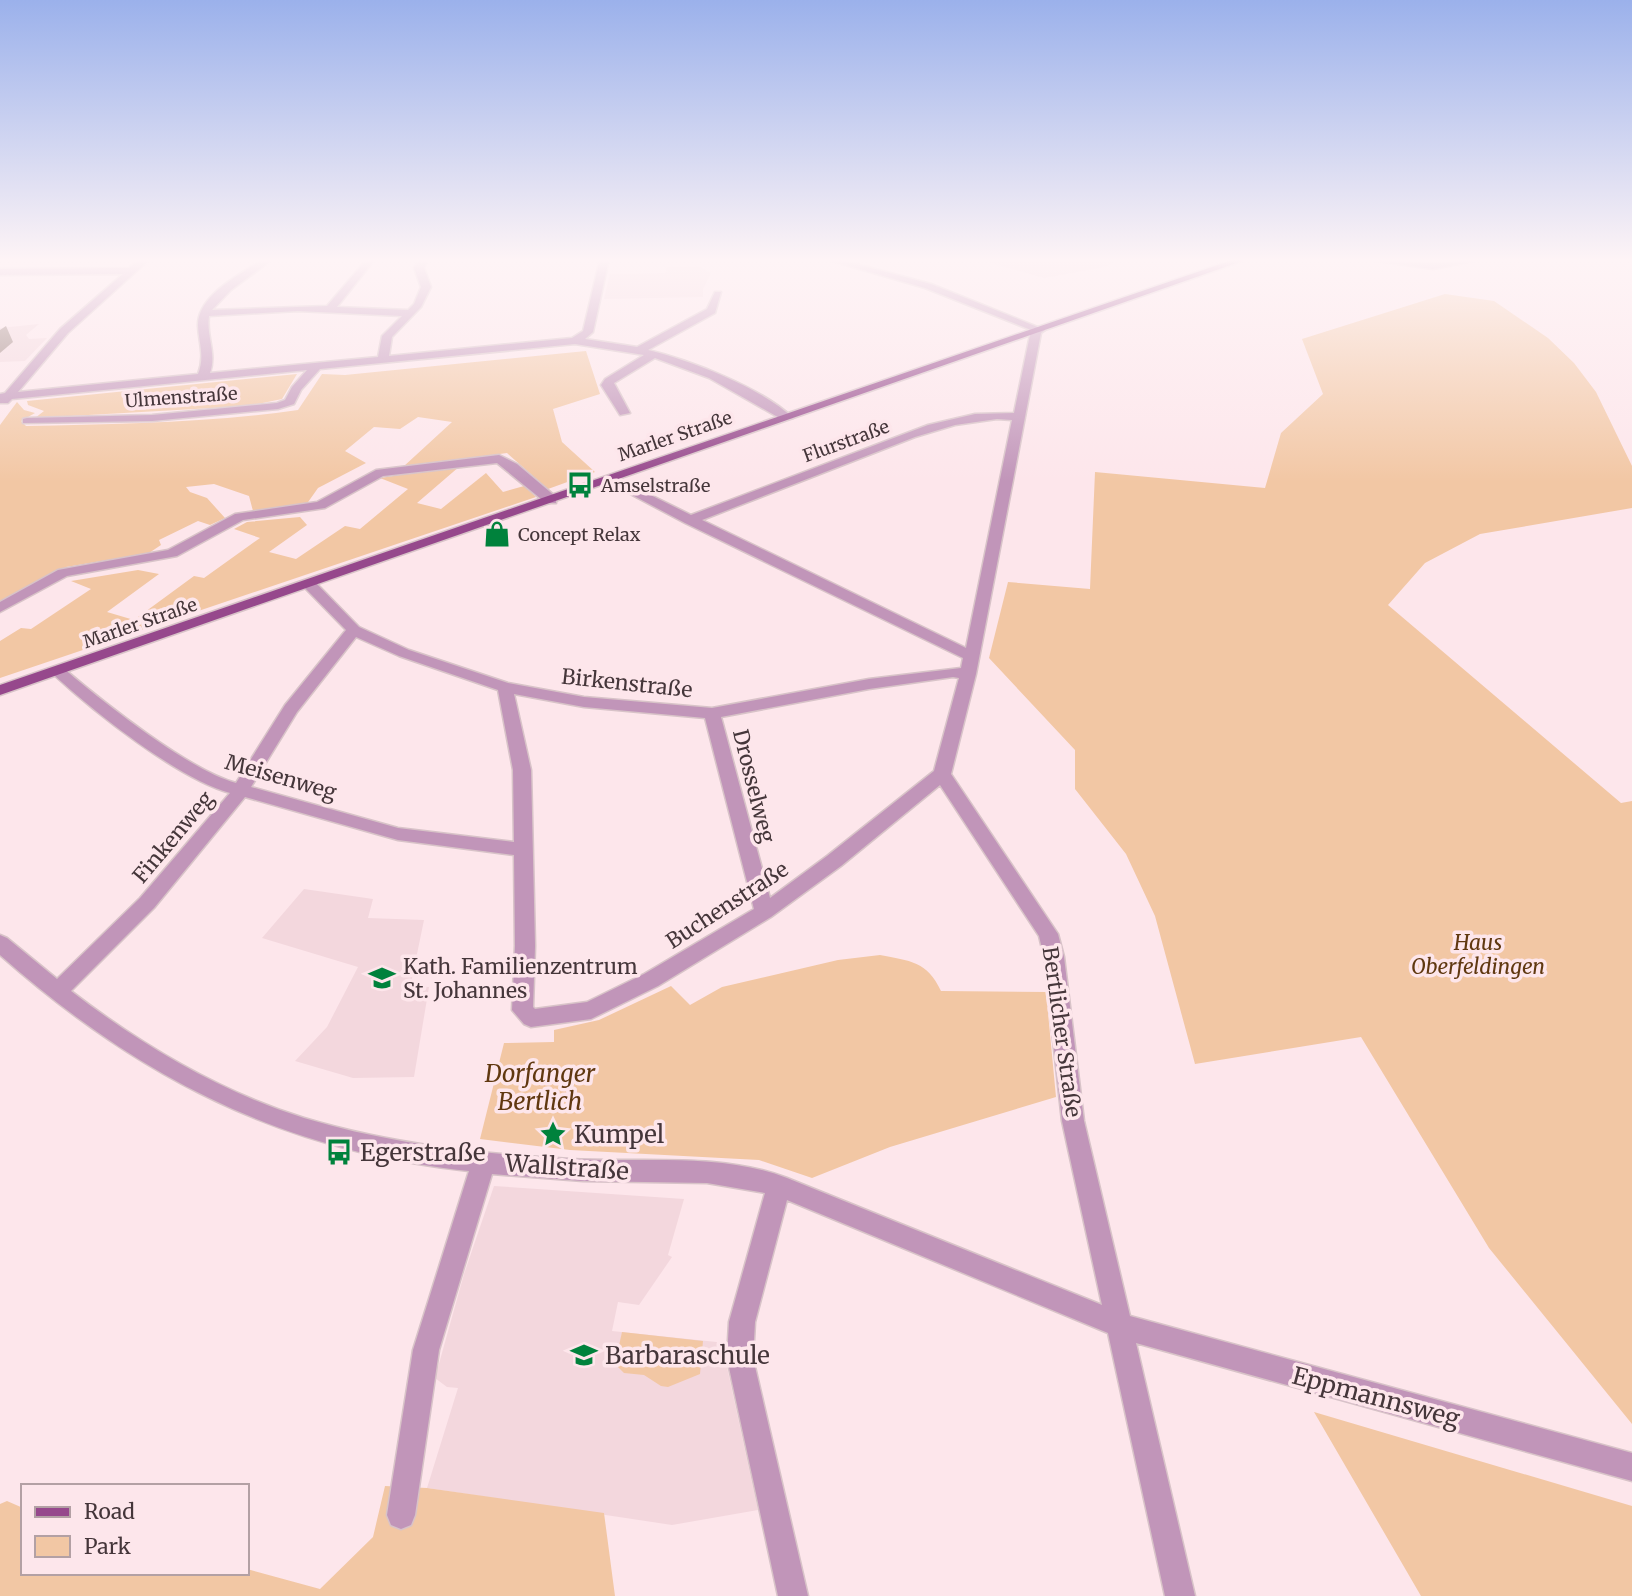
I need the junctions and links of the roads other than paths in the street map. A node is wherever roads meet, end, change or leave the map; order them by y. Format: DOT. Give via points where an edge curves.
graph roads {
  1 [pos="62,333"];
  2 [pos="206,333"];
  3 [pos="390,333"];
  4 [pos="586,333"];
  5 [pos="589,333"];
  6 [pos="671,333"];
  7 [pos="1028,333"];
  8 [pos="1037,333"];
  9 [pos="575,341"];
  10 [pos="597,342"];
  11 [pos="639,349"];
  12 [pos="653,354"];
  13 [pos="383,359"];
  14 [pos="317,366"];
  15 [pos="203,377"];
  16 [pos="4,396"];
  17 [pos="0,406"];
  18 [pos="624,412"];
  19 [pos="1018,417"];
  20 [pos="788,418"];
  21 [pos="27,421"];
  22 [pos="610,480"];
  23 [pos="551,500"];
  24 [pos="690,520"];
  25 [pos="309,584"];
  26 [pos="0,608"];
  27 [pos="354,630"];
  28 [pos="970,665"];
  29 [pos="58,671"];
  30 [pos="505,687"];
  31 [pos="0,690"];
  32 [pos="712,713"];
  33 [pos="942,774"];
  34 [pos="239,790"];
  35 [pos="524,850"];
  36 [pos="764,912"];
  37 [pos="0,943"];
  38 [pos="58,991"];
  39 [pos="484,1162"];
  40 [pos="779,1186"];
  41 [pos="1121,1326"];
  42 [pos="1632,1467"];
  43 [pos="401,1515"];
  44 [pos="793,1596"];
  45 [pos="1180,1596"];
  1 -- 16 [label="street"];
  2 -- 15 [label="street" via="210,360"];
  3 -- 13 [label="street"];
  4 -- 9 [label="street"];
  5 -- 10 [label="street"];
  6 -- 11 [label="street"];
  7 -- 20 [label="main road, Marler Straße"];
  8 -- 19 [label="street"];
  9 -- 10 [label="street"];
  9 -- 13 [label="street"];
  10 -- 11 [label="street"];
  11 -- 12 [label="street"];
  12 -- 18 [label="street" via="609,380 607,385"];
  12 -- 20 [label="street" via="721,377"];
  13 -- 14 [label="street"];
  14 -- 15 [label="street"];
  14 -- 21 [label="street, Ulmenstraße" via="296,388 290,402 278,406 152,418"];
  15 -- 16 [label="street"];
  16 -- 17 [label="street"];
  19 -- 24 [label="street, Flurstraße" via="989,416 944,426 758,491"];
  19 -- 28 [label="street"];
  20 -- 22 [label="main road, Marler Straße"];
  22 -- 23 [label="main road, Marler Straße"];
  22 -- 24 [label="street"];
  23 -- 25 [label="main road, Marler Straße"];
  23 -- 26 [label="street" via="499,458 389,471 320,505 240,516 172,553 63,573"];
  24 -- 28 [label="street"];
  25 -- 27 [label="street, Birkenstraße"];
  25 -- 29 [label="main road, Marler Straße"];
  27 -- 30 [label="street, Birkenstraße" via="415,657"];
  27 -- 34 [label="street, Finkenweg" via="290,709"];
  28 -- 32 [label="street, Birkenstraße" via="953,672"];
  28 -- 33 [label="street"];
  29 -- 31 [label="main road, Marler Straße"];
  29 -- 34 [label="street, Meisenweg" via="200,775"];
  30 -- 32 [label="street, Birkenstraße" via="584,702"];
  30 -- 35 [label="street" via="522,770"];
  32 -- 36 [label="street, Drosselweg"];
  33 -- 36 [label="street, Buchenstraße"];
  33 -- 41 [label="street, Bertlicher Straße" via="1048,933 1055,957 1073,1121"];
  34 -- 35 [label="street, Meisenweg" via="398,834"];
  34 -- 38 [label="street, Finkenweg" via="147,903"];
  35 -- 36 [label="street, Buchenstraße" via="522,1010 531,1018 591,1010 652,980"];
  37 -- 38 [label="street, Wallstraße"];
  38 -- 39 [label="street, Wallstraße" via="100,1024 156,1057 221,1093 302,1127"];
  39 -- 40 [label="street, Wallstraße" via="566,1170 728,1174"];
  39 -- 43 [label="street" via="426,1350"];
  40 -- 41 [label="street, Wallstraße"];
  40 -- 44 [label="street" via="741,1322 740,1358"];
  41 -- 42 [label="street, Eppmannsweg"];
  41 -- 45 [label="street, Bertlicher Straße"];
}
